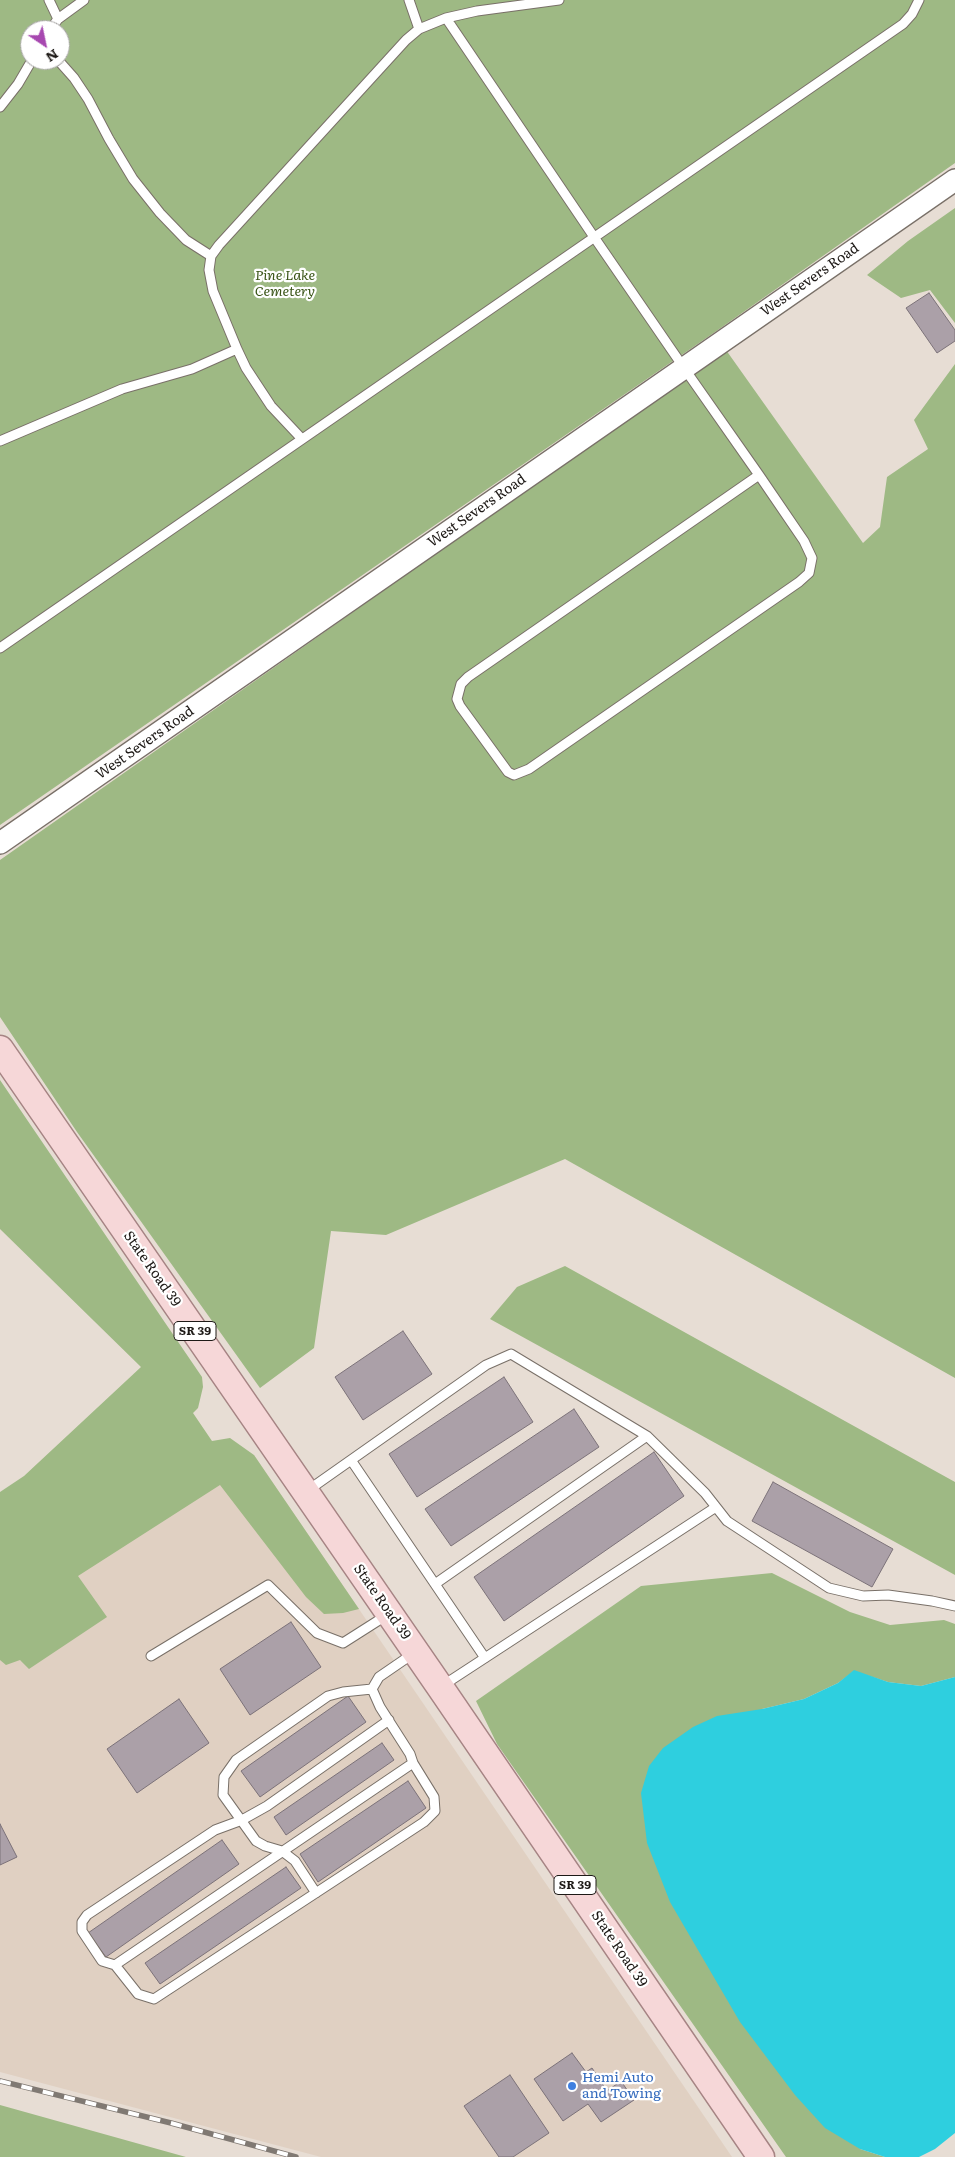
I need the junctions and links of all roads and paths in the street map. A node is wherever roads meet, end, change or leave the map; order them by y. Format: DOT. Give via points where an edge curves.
graph roads {
  1 [pos="49,0"];
  2 [pos="84,0"];
  3 [pos="409,0"];
  4 [pos="559,0"];
  5 [pos="920,0"];
  6 [pos="446,18"];
  7 [pos="58,20"];
  8 [pos="419,28"];
  9 [pos="26,70"];
  10 [pos="67,70"];
  11 [pos="0,107"];
  12 [pos="955,180"];
  13 [pos="594,237"];
  14 [pos="211,256"];
  15 [pos="237,349"];
  16 [pos="684,368"];
  17 [pos="301,438"];
  18 [pos="0,441"];
  19 [pos="759,475"];
  20 [pos="0,648"];
  21 [pos="0,844"];
  22 [pos="0,1049"];
  23 [pos="647,1436"];
  24 [pos="351,1460"];
  25 [pos="306,1492"];
  26 [pos="716,1507"];
  27 [pos="435,1584"];
  28 [pos="955,1606"];
  29 [pos="389,1613"];
  30 [pos="416,1652"];
  31 [pos="151,1656"];
  32 [pos="485,1658"];
  33 [pos="440,1687"];
  34 [pos="372,1689"];
  35 [pos="389,1720"];
  36 [pos="413,1763"];
  37 [pos="242,1820"];
  38 [pos="282,1851"];
  39 [pos="316,1893"];
  40 [pos="115,1965"];
  41 [pos="761,2157"];
  1 -- 7 [label="lane"];
  2 -- 7 [label="lane"];
  3 -- 8 [label="lane"];
  4 -- 6 [label="lane"];
  5 -- 13 [label="lane" via="903,24"];
  6 -- 8 [label="lane"];
  6 -- 13 [label="lane"];
  8 -- 14 [label="lane"];
  9 -- 11 [label="lane"];
  10 -- 14 [label="lane" via="88,99 123,163 160,213 186,240"];
  12 -- 16 [label="street, West Severs Road"];
  13 -- 16 [label="lane"];
  13 -- 17 [label="lane"];
  14 -- 15 [label="lane" via="209,270 213,291"];
  15 -- 17 [label="lane" via="271,406"];
  15 -- 18 [label="lane" via="192,369 122,390"];
  16 -- 19 [label="lane"];
  16 -- 21 [label="street, West Severs Road"];
  17 -- 20 [label="lane"];
  19 -- 19 [label="lane" via="804,541 812,558 809,573 529,769 514,775 508,772 460,706 457,699 461,684"];
  22 -- 25 [label="main road, State Road 39 / SR 39"];
  23 -- 24 [label="lane" via="512,1354 486,1365"];
  23 -- 26 [label="lane" via="675,1461"];
  23 -- 27 [label="lane"];
  24 -- 25 [label="lane"];
  24 -- 27 [label="lane"];
  25 -- 29 [label="main road, State Road 39 / SR 39"];
  26 -- 28 [label="lane" via="727,1521 829,1588 863,1596 897,1596"];
  26 -- 32 [label="lane"];
  27 -- 32 [label="lane"];
  29 -- 30 [label="main road, State Road 39 / SR 39"];
  29 -- 31 [label="lane" via="343,1643 317,1633 268,1585"];
  30 -- 33 [label="main road, State Road 39 / SR 39"];
  30 -- 34 [label="lane" via="379,1677"];
  32 -- 33 [label="lane"];
  33 -- 41 [label="main road, State Road 39 / SR 39"];
  34 -- 35 [label="lane"];
  34 -- 37 [label="lane" via="328,1696 236,1760 224,1777 223,1794"];
  35 -- 36 [label="lane"];
  35 -- 37 [label="lane"];
  36 -- 38 [label="lane"];
  36 -- 39 [label="lane" via="434,1797 435,1811 424,1822"];
  37 -- 38 [label="lane" via="256,1840"];
  37 -- 40 [label="lane" via="215,1830 87,1915 82,1922 82,1931 102,1961"];
  38 -- 39 [label="lane" via="295,1861"];
  38 -- 40 [label="lane"];
  39 -- 40 [label="lane" via="154,1999 138,1994"];
}
